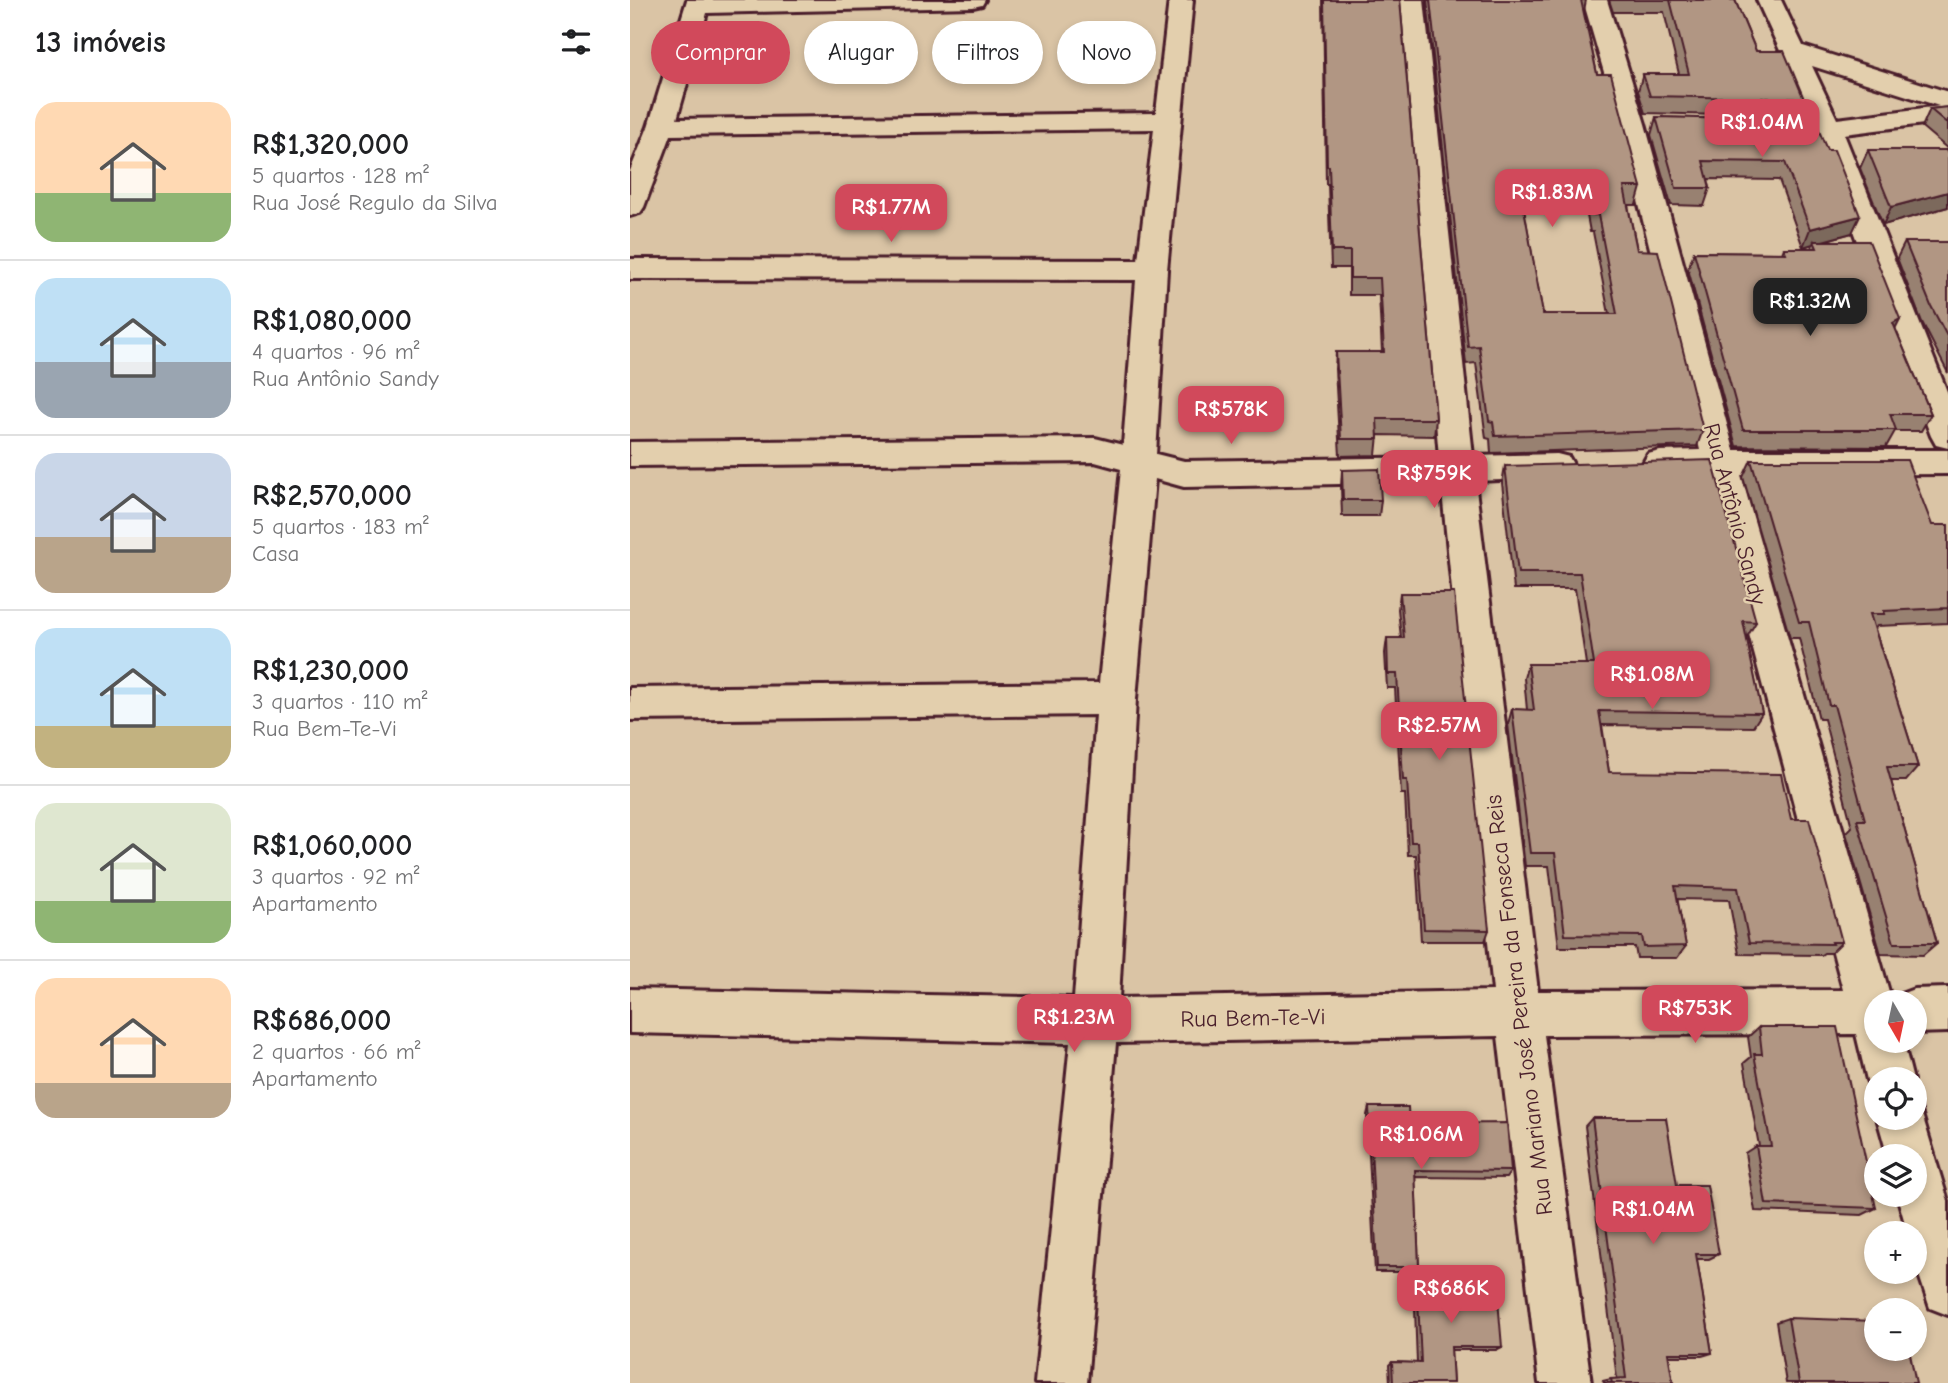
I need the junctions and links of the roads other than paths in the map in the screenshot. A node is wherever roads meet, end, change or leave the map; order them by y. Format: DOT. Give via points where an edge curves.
graph roads {
  1 [pos="974,0"];
  2 [pos="1181,0"];
  3 [pos="1412,0"];
  4 [pos="1595,0"];
  5 [pos="1769,0"];
  6 [pos="697,3"];
  7 [pos="1795,52"];
  8 [pos="1948,100"];
  9 [pos="1948,113"];
  10 [pos="1167,121"];
  11 [pos="661,127"];
  12 [pos="1776,127"];
  13 [pos="1828,128"];
  14 [pos="630,207"];
  15 [pos="630,269"];
  16 [pos="1152,270"];
  17 [pos="1948,436"];
  18 [pos="630,454"];
  19 [pos="1720,461"];
  20 [pos="1948,461"];
  21 [pos="1139,463"];
  22 [pos="1623,464"];
  23 [pos="1582,465"];
  24 [pos="1457,469"];
  25 [pos="1117,699"];
  26 [pos="630,704"];
  27 [pos="1875,990"];
  28 [pos="1948,1010"];
  29 [pos="630,1011"];
  30 [pos="1518,1013"];
  31 [pos="1927,1014"];
  32 [pos="1095,1021"];
  33 [pos="1864,1021"];
  34 [pos="1925,1207"];
  35 [pos="1948,1290"];
  36 [pos="1061,1383"];
  37 [pos="1565,1383"];
  1 -- 6 [label="street"];
  2 -- 10 [label="street"];
  3 -- 24 [label="street, Rua Mariano José Pereira da Fonseca Reis"];
  4 -- 19 [label="street, Rua Antônio Sandy" via="1645,124"];
  5 -- 7 [label="street"];
  6 -- 11 [label="street"];
  7 -- 8 [label="street"];
  7 -- 13 [label="street"];
  9 -- 13 [label="street"];
  10 -- 11 [label="street"];
  10 -- 16 [label="street"];
  11 -- 14 [label="street"];
  12 -- 13 [label="street"];
  13 -- 17 [label="street"];
  15 -- 16 [label="street"];
  16 -- 21 [label="street"];
  18 -- 21 [label="street" via="1095,450"];
  19 -- 20 [label="street"];
  19 -- 22 [label="street"];
  19 -- 27 [label="street, Rua Antônio Sandy"];
  21 -- 24 [label="street" via="1184,474"];
  21 -- 25 [label="street"];
  23 -- 24 [label="street"];
  24 -- 30 [label="street, Rua Mariano José Pereira da Fonseca Reis"];
  25 -- 26 [label="street"];
  25 -- 32 [label="street"];
  28 -- 31 [label="street, Rua Bem-Te-Vi"];
  29 -- 32 [label="street, Rua Bem-Te-Vi"];
  30 -- 32 [label="street, Rua Bem-Te-Vi"];
  30 -- 33 [label="street, Rua Bem-Te-Vi"];
  30 -- 37 [label="street, Rua Mariano José Pereira da Fonseca Reis"];
  32 -- 36 [label="street"];
  34 -- 35 [label="street"];
}
